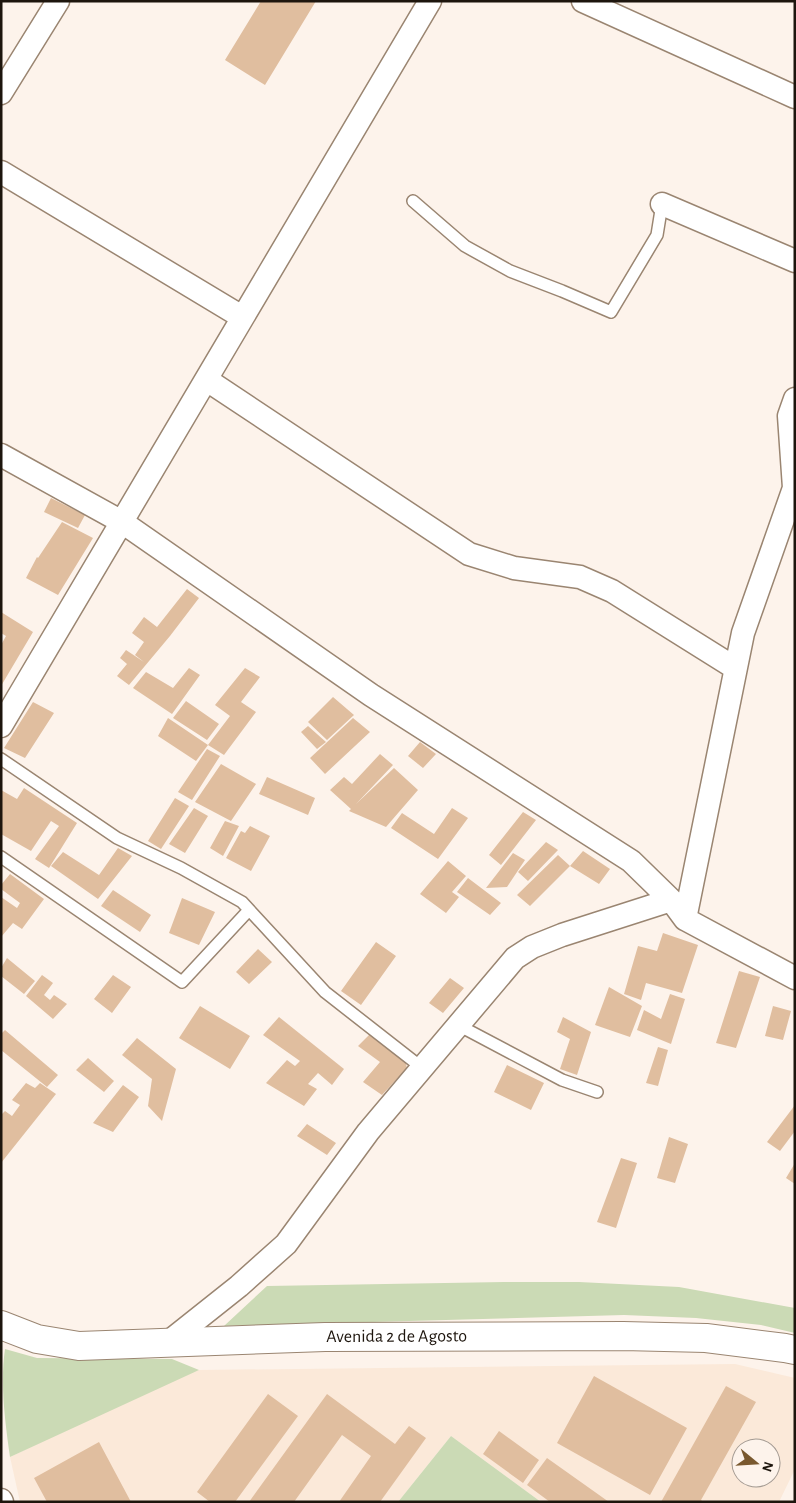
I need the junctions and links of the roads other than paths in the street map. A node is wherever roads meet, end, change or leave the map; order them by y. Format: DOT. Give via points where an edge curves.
graph roads {
  1 [pos="58,1"];
  2 [pos="430,1"];
  3 [pos="583,1"];
  4 [pos="1,93"];
  5 [pos="795,97"];
  6 [pos="1,172"];
  7 [pos="413,201"];
  8 [pos="662,204"];
  9 [pos="795,261"];
  10 [pos="242,317"];
  11 [pos="207,380"];
  12 [pos="795,399"];
  13 [pos="1,455"];
  14 [pos="122,522"];
  15 [pos="735,668"];
  16 [pos="1,726"];
  17 [pos="1,758"];
  18 [pos="1,857"];
  19 [pos="671,900"];
  20 [pos="249,910"];
  21 [pos="685,919"];
  22 [pos="795,978"];
  23 [pos="458,1025"];
  24 [pos="421,1068"];
  25 [pos="598,1092"];
  26 [pos="1,1325"];
  27 [pos="166,1344"];
  28 [pos="795,1350"];
  1 -- 4 [label="street"];
  2 -- 10 [label="street"];
  3 -- 5 [label="street"];
  6 -- 10 [label="street"];
  7 -- 8 [label="lane" via="464,246 510,271 611,312 657,235"];
  8 -- 9 [label="street"];
  10 -- 11 [label="street"];
  11 -- 14 [label="street"];
  11 -- 15 [label="street" via="468,554 514,568 580,577 612,591"];
  12 -- 15 [label="street" via="789,416 794,488 743,633"];
  13 -- 14 [label="street"];
  14 -- 16 [label="street"];
  14 -- 19 [label="street" via="371,694 631,861"];
  15 -- 21 [label="street"];
  17 -- 20 [label="lane" via="117,838 181,868 242,902"];
  18 -- 20 [label="lane" via="182,982"];
  19 -- 21 [label="street"];
  19 -- 23 [label="street" via="532,947 515,958"];
  20 -- 24 [label="lane" via="325,992"];
  21 -- 22 [label="street"];
  23 -- 24 [label="street"];
  23 -- 25 [label="lane" via="562,1080"];
  24 -- 27 [label="street" via="368,1132 286,1244"];
  26 -- 27 [label="street, Avenida 2 de Agosto" via="37,1339 79,1346"];
  27 -- 28 [label="street, Avenida 2 de Agosto" via="325,1338 624,1336 706,1338"];
}
